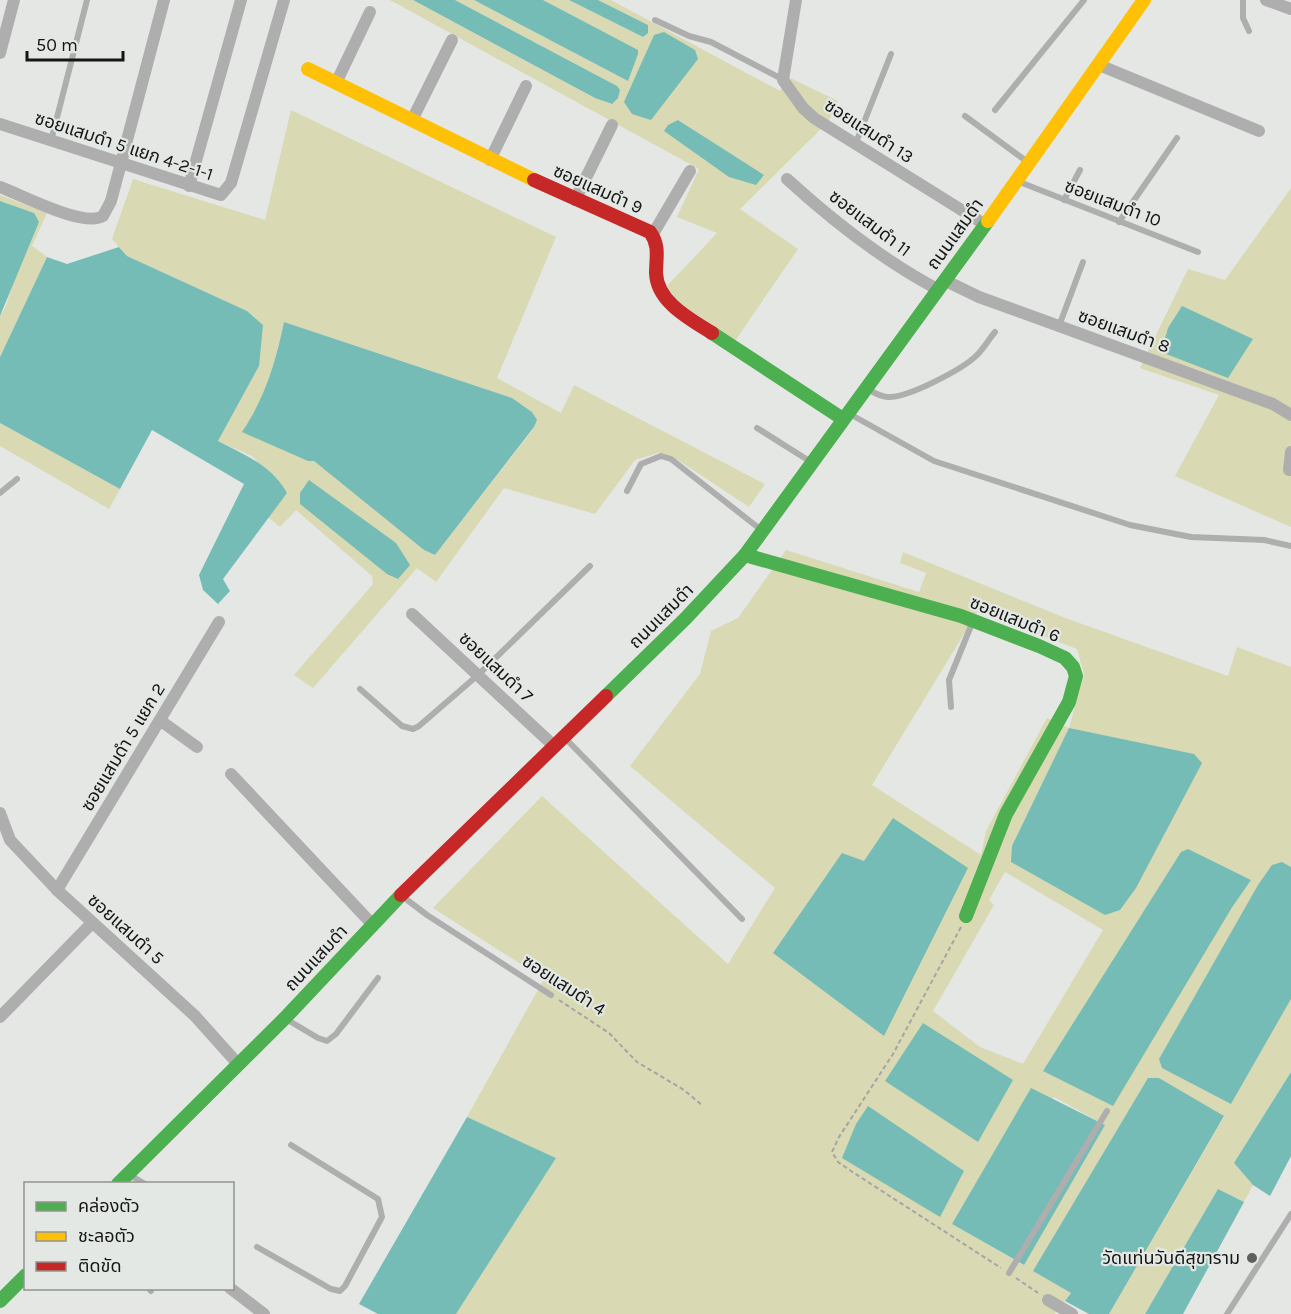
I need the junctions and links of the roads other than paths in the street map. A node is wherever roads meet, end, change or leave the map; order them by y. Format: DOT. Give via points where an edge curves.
graph roads {
  1 [pos="14,0"];
  2 [pos="87,0"];
  3 [pos="164,0"];
  4 [pos="241,0"];
  5 [pos="284,0"];
  6 [pos="796,0"];
  7 [pos="1084,0"];
  8 [pos="1143,0"];
  9 [pos="1243,0"];
  10 [pos="1266,0"];
  11 [pos="1291,9"];
  12 [pos="370,12"];
  13 [pos="655,20"];
  14 [pos="1249,31"];
  15 [pos="452,40"];
  16 [pos="0,53"];
  17 [pos="891,54"];
  18 [pos="1099,65"];
  19 [pos="308,69"];
  20 [pos="783,80"];
  21 [pos="336,83"];
  22 [pos="526,86"];
  23 [pos="995,110"];
  24 [pos="965,116"];
  25 [pos="412,120"];
  26 [pos="0,124"];
  27 [pos="612,125"];
  28 [pos="1259,131"];
  29 [pos="1177,138"];
  30 [pos="51,141"];
  31 [pos="855,146"];
  32 [pos="490,160"];
  33 [pos="119,163"];
  34 [pos="1029,164"];
  35 [pos="1080,170"];
  36 [pos="690,171"];
  37 [pos="787,179"];
  38 [pos="1017,181"];
  39 [pos="189,186"];
  40 [pos="0,187"];
  41 [pos="575,200"];
  42 [pos="1064,200"];
  43 [pos="1119,222"];
  44 [pos="984,224"];
  45 [pos="652,234"];
  46 [pos="1198,252"];
  47 [pos="1083,262"];
  48 [pos="940,285"];
  49 [pos="1059,326"];
  50 [pos="995,332"];
  51 [pos="865,387"];
  52 [pos="1291,415"];
  53 [pos="845,416"];
  54 [pos="757,428"];
  55 [pos="1291,452"];
  56 [pos="814,464"];
  57 [pos="1289,470"];
  58 [pos="17,479"];
  59 [pos="627,492"];
  60 [pos="0,493"];
  61 [pos="764,532"];
  62 [pos="1291,546"];
  63 [pos="745,555"];
  64 [pos="590,566"];
  65 [pos="412,614"];
  66 [pos="974,621"];
  67 [pos="219,622"];
  68 [pos="478,675"];
  69 [pos="360,688"];
  70 [pos="951,707"];
  71 [pos="161,721"];
  72 [pos="559,741"];
  73 [pos="197,747"];
  74 [pos="231,774"];
  75 [pos="0,813"];
  76 [pos="57,890"];
  77 [pos="402,896"];
  78 [pos="966,916"];
  79 [pos="742,919"];
  80 [pos="92,923"];
  81 [pos="372,924"];
  82 [pos="378,978"];
  83 [pos="551,995"];
  84 [pos="0,1017"];
  85 [pos="285,1018"];
  86 [pos="238,1064"];
  87 [pos="1107,1111"];
  88 [pos="291,1145"];
  89 [pos="123,1179"];
  90 [pos="1291,1214"];
  91 [pos="257,1247"];
  92 [pos="1009,1273"];
  93 [pos="24,1277"];
  94 [pos="233,1290"];
  95 [pos="0,1300"];
  96 [pos="1048,1300"];
  97 [pos="264,1314"];
  98 [pos="1072,1314"];
  99 [pos="1227,1314"];
  1 -- 16 [label="street"];
  2 -- 30 [label="lane"];
  3 -- 33 [label="street"];
  4 -- 39 [label="street"];
  5 -- 39 [label="street, ซอยแสมดำ 5 แยก 4-2-1-1" via="231,183 221,195"];
  6 -- 20 [label="street"];
  7 -- 23 [label="lane"];
  8 -- 18 [label="street, ถนนแสมดำ"];
  9 -- 14 [label="lane" via="1242,18"];
  10 -- 11 [label="street"];
  12 -- 21 [label="street"];
  13 -- 20 [label="lane" via="711,42"];
  15 -- 25 [label="street"];
  17 -- 31 [label="lane"];
  18 -- 28 [label="street"];
  18 -- 34 [label="street, ถนนแสมดำ"];
  19 -- 21 [label="street, ซอยแสมดำ 9"];
  20 -- 31 [label="street, ซอยแสมดำ 13" via="803,108"];
  21 -- 25 [label="street, ซอยแสมดำ 9"];
  22 -- 32 [label="street"];
  24 -- 34 [label="lane"];
  25 -- 32 [label="street, ซอยแสมดำ 9"];
  26 -- 30 [label="street, ซอยแสมดำ 5 แยก 4-2-1-1"];
  27 -- 41 [label="street"];
  29 -- 43 [label="lane"];
  30 -- 33 [label="street, ซอยแสมดำ 5 แยก 4-2-1-1"];
  31 -- 44 [label="street, ซอยแสมดำ 13"];
  32 -- 41 [label="street, ซอยแสมดำ 9"];
  33 -- 39 [label="street, ซอยแสมดำ 5 แยก 4-2-1-1"];
  33 -- 40 [label="street" via="107,210 98,219 74,216"];
  34 -- 38 [label="street, ถนนแสมดำ"];
  35 -- 42 [label="lane"];
  36 -- 45 [label="street"];
  37 -- 48 [label="street, ซอยแสมดำ 11" via="869,248"];
  38 -- 42 [label="lane, ซอยแสมดำ 10"];
  38 -- 44 [label="street, ถนนแสมดำ"];
  41 -- 45 [label="street, ซอยแสมดำ 9"];
  42 -- 43 [label="lane, ซอยแสมดำ 10"];
  43 -- 46 [label="lane, ซอยแสมดำ 10"];
  44 -- 48 [label="street, ถนนแสมดำ"];
  45 -- 53 [label="street, ซอยแสมดำ 9" via="659,246 657,285 666,299 689,318"];
  47 -- 49 [label="lane"];
  48 -- 49 [label="street, ซอยแสมดำ 8"];
  48 -- 51 [label="street, ถนนแสมดำ"];
  49 -- 52 [label="street, ซอยแสมดำ 8" via="1273,404"];
  50 -- 51 [label="lane" via="962,367 904,394 889,397"];
  51 -- 53 [label="street, ถนนแสมดำ"];
  53 -- 56 [label="street, ถนนแสมดำ"];
  53 -- 62 [label="lane" via="934,461 1130,525 1191,537 1264,540"];
  54 -- 56 [label="lane"];
  55 -- 57 [label="street"];
  56 -- 61 [label="street, ถนนแสมดำ"];
  58 -- 60 [label="lane"];
  59 -- 61 [label="lane" via="641,464 660,456 671,459"];
  61 -- 63 [label="street, ถนนแสมดำ"];
  63 -- 66 [label="street, ซอยแสมดำ 6"];
  63 -- 72 [label="street, ถนนแสมดำ"];
  64 -- 68 [label="lane"];
  65 -- 68 [label="street, ซอยแสมดำ 7"];
  66 -- 70 [label="lane" via="949,680"];
  66 -- 78 [label="street, ซอยแสมดำ 6" via="1065,658 1076,676 1069,702 1006,814"];
  67 -- 71 [label="street, ซอยแสมดำ 5 แยก 2"];
  68 -- 69 [label="lane" via="413,729 402,726"];
  68 -- 72 [label="street, ซอยแสมดำ 7"];
  71 -- 73 [label="street"];
  71 -- 76 [label="street, ซอยแสมดำ 5 แยก 2"];
  72 -- 77 [label="street, ถนนแสมดำ"];
  72 -- 79 [label="lane"];
  74 -- 81 [label="street"];
  75 -- 76 [label="street, ซอยแสมดำ 5" via="10,840"];
  76 -- 80 [label="street, ซอยแสมดำ 5"];
  77 -- 81 [label="street, ถนนแสมดำ"];
  77 -- 83 [label="lane, ซอยแสมดำ 4"];
  80 -- 84 [label="street"];
  80 -- 86 [label="street, ซอยแสมดำ 5" via="195,1016"];
  81 -- 85 [label="street, ถนนแสมดำ"];
  82 -- 85 [label="lane" via="327,1041"];
  85 -- 86 [label="street, ถนนแสมดำ"];
  86 -- 89 [label="street, ถนนแสมดำ"];
  87 -- 92 [label="lane"];
  88 -- 91 [label="lane" via="378,1199 382,1217 339,1291"];
  90 -- 99 [label="lane"];
  93 -- 95 [label="street"];
  94 -- 97 [label="street"];
  96 -- 98 [label="street"];
}
